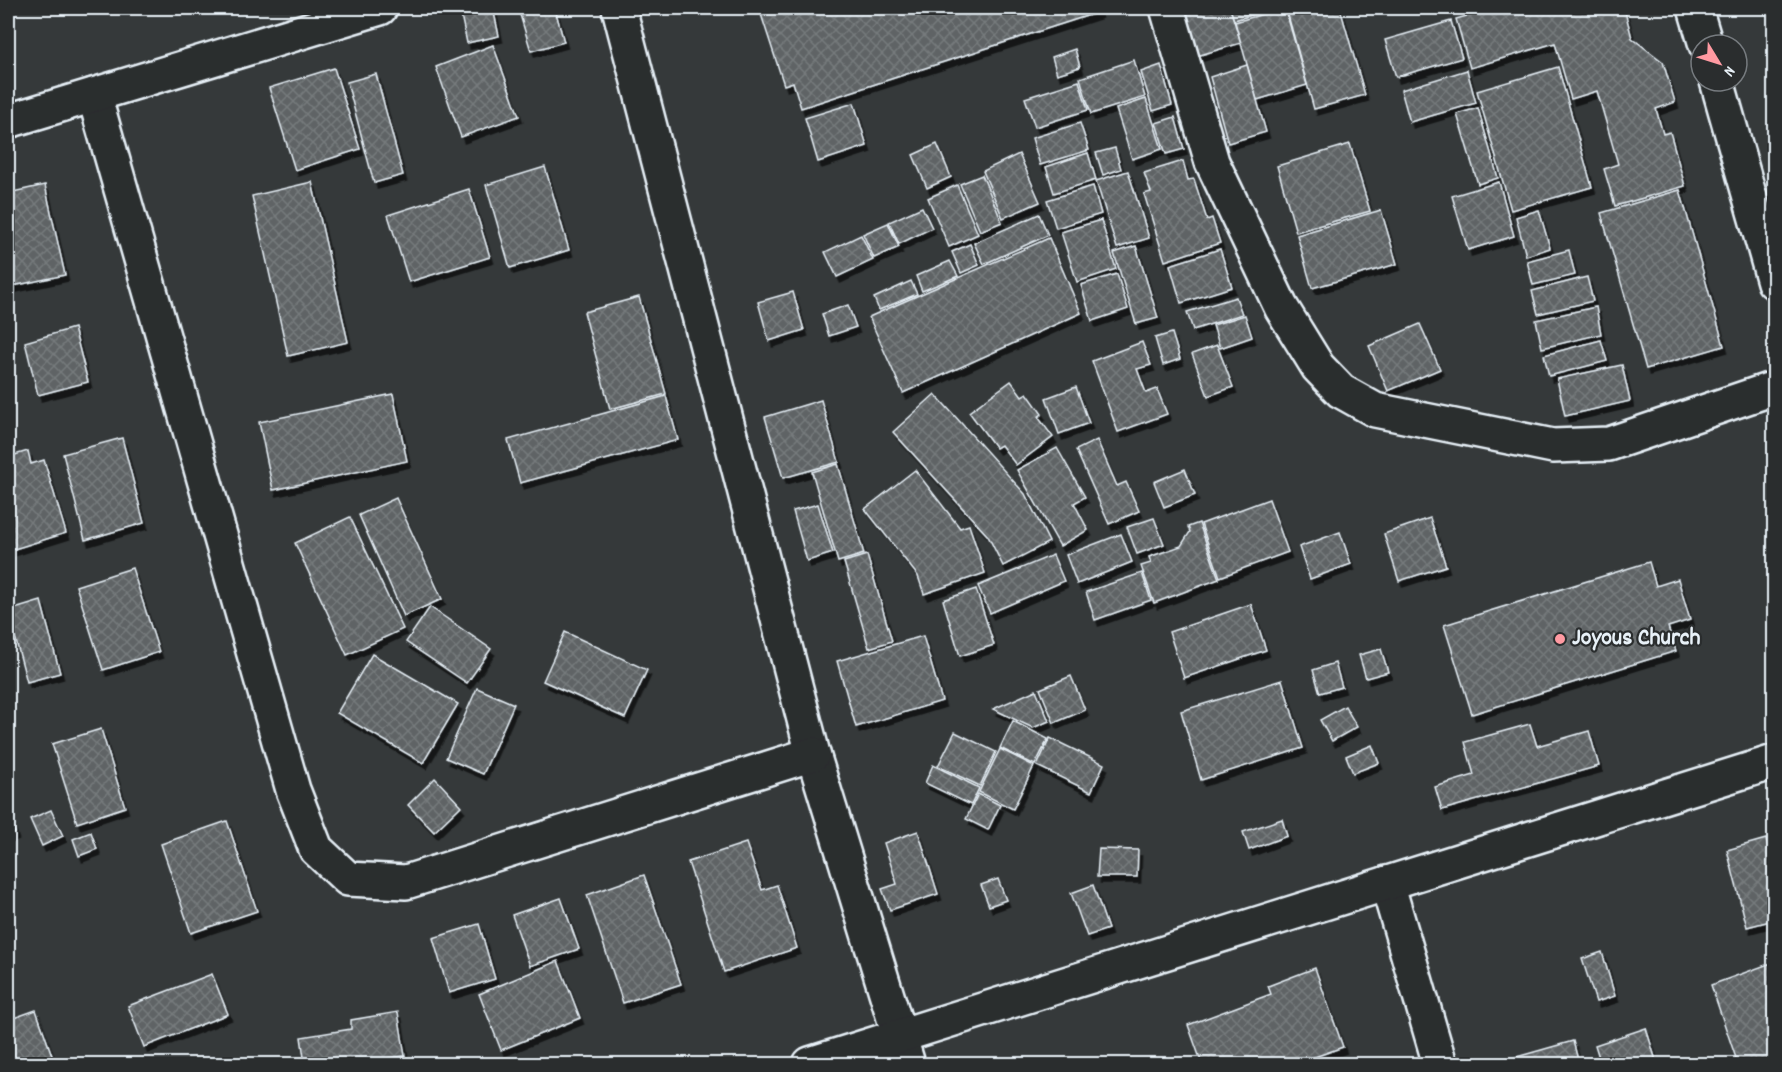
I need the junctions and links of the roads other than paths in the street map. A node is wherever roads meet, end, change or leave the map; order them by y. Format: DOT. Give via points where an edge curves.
graph roads {
  1 [pos="380,8"];
  2 [pos="619,8"];
  3 [pos="1167,8"];
  4 [pos="1695,8"];
  5 [pos="1702,33"];
  6 [pos="1719,93"];
  7 [pos="94,95"];
  8 [pos="8,121"];
  9 [pos="1774,282"];
  10 [pos="1774,388"];
  11 [pos="813,754"];
  12 [pos="1774,762"];
  13 [pos="1387,883"];
  14 [pos="904,1051"];
  15 [pos="810,1065"];
  16 [pos="1440,1065"];
  1 -- 7 [label="street"];
  2 -- 11 [label="street"];
  3 -- 10 [label="street" via="1212,162 1281,307 1318,367 1341,391 1376,410 1553,446 1609,444"];
  4 -- 5 [label="street"];
  6 -- 9 [label="street"];
  7 -- 8 [label="street"];
  7 -- 11 [label="street" via="293,790 316,849 348,879 406,882"];
  11 -- 14 [label="street"];
  12 -- 13 [label="street"];
  13 -- 14 [label="street"];
  13 -- 16 [label="street"];
  14 -- 15 [label="street"];
}
